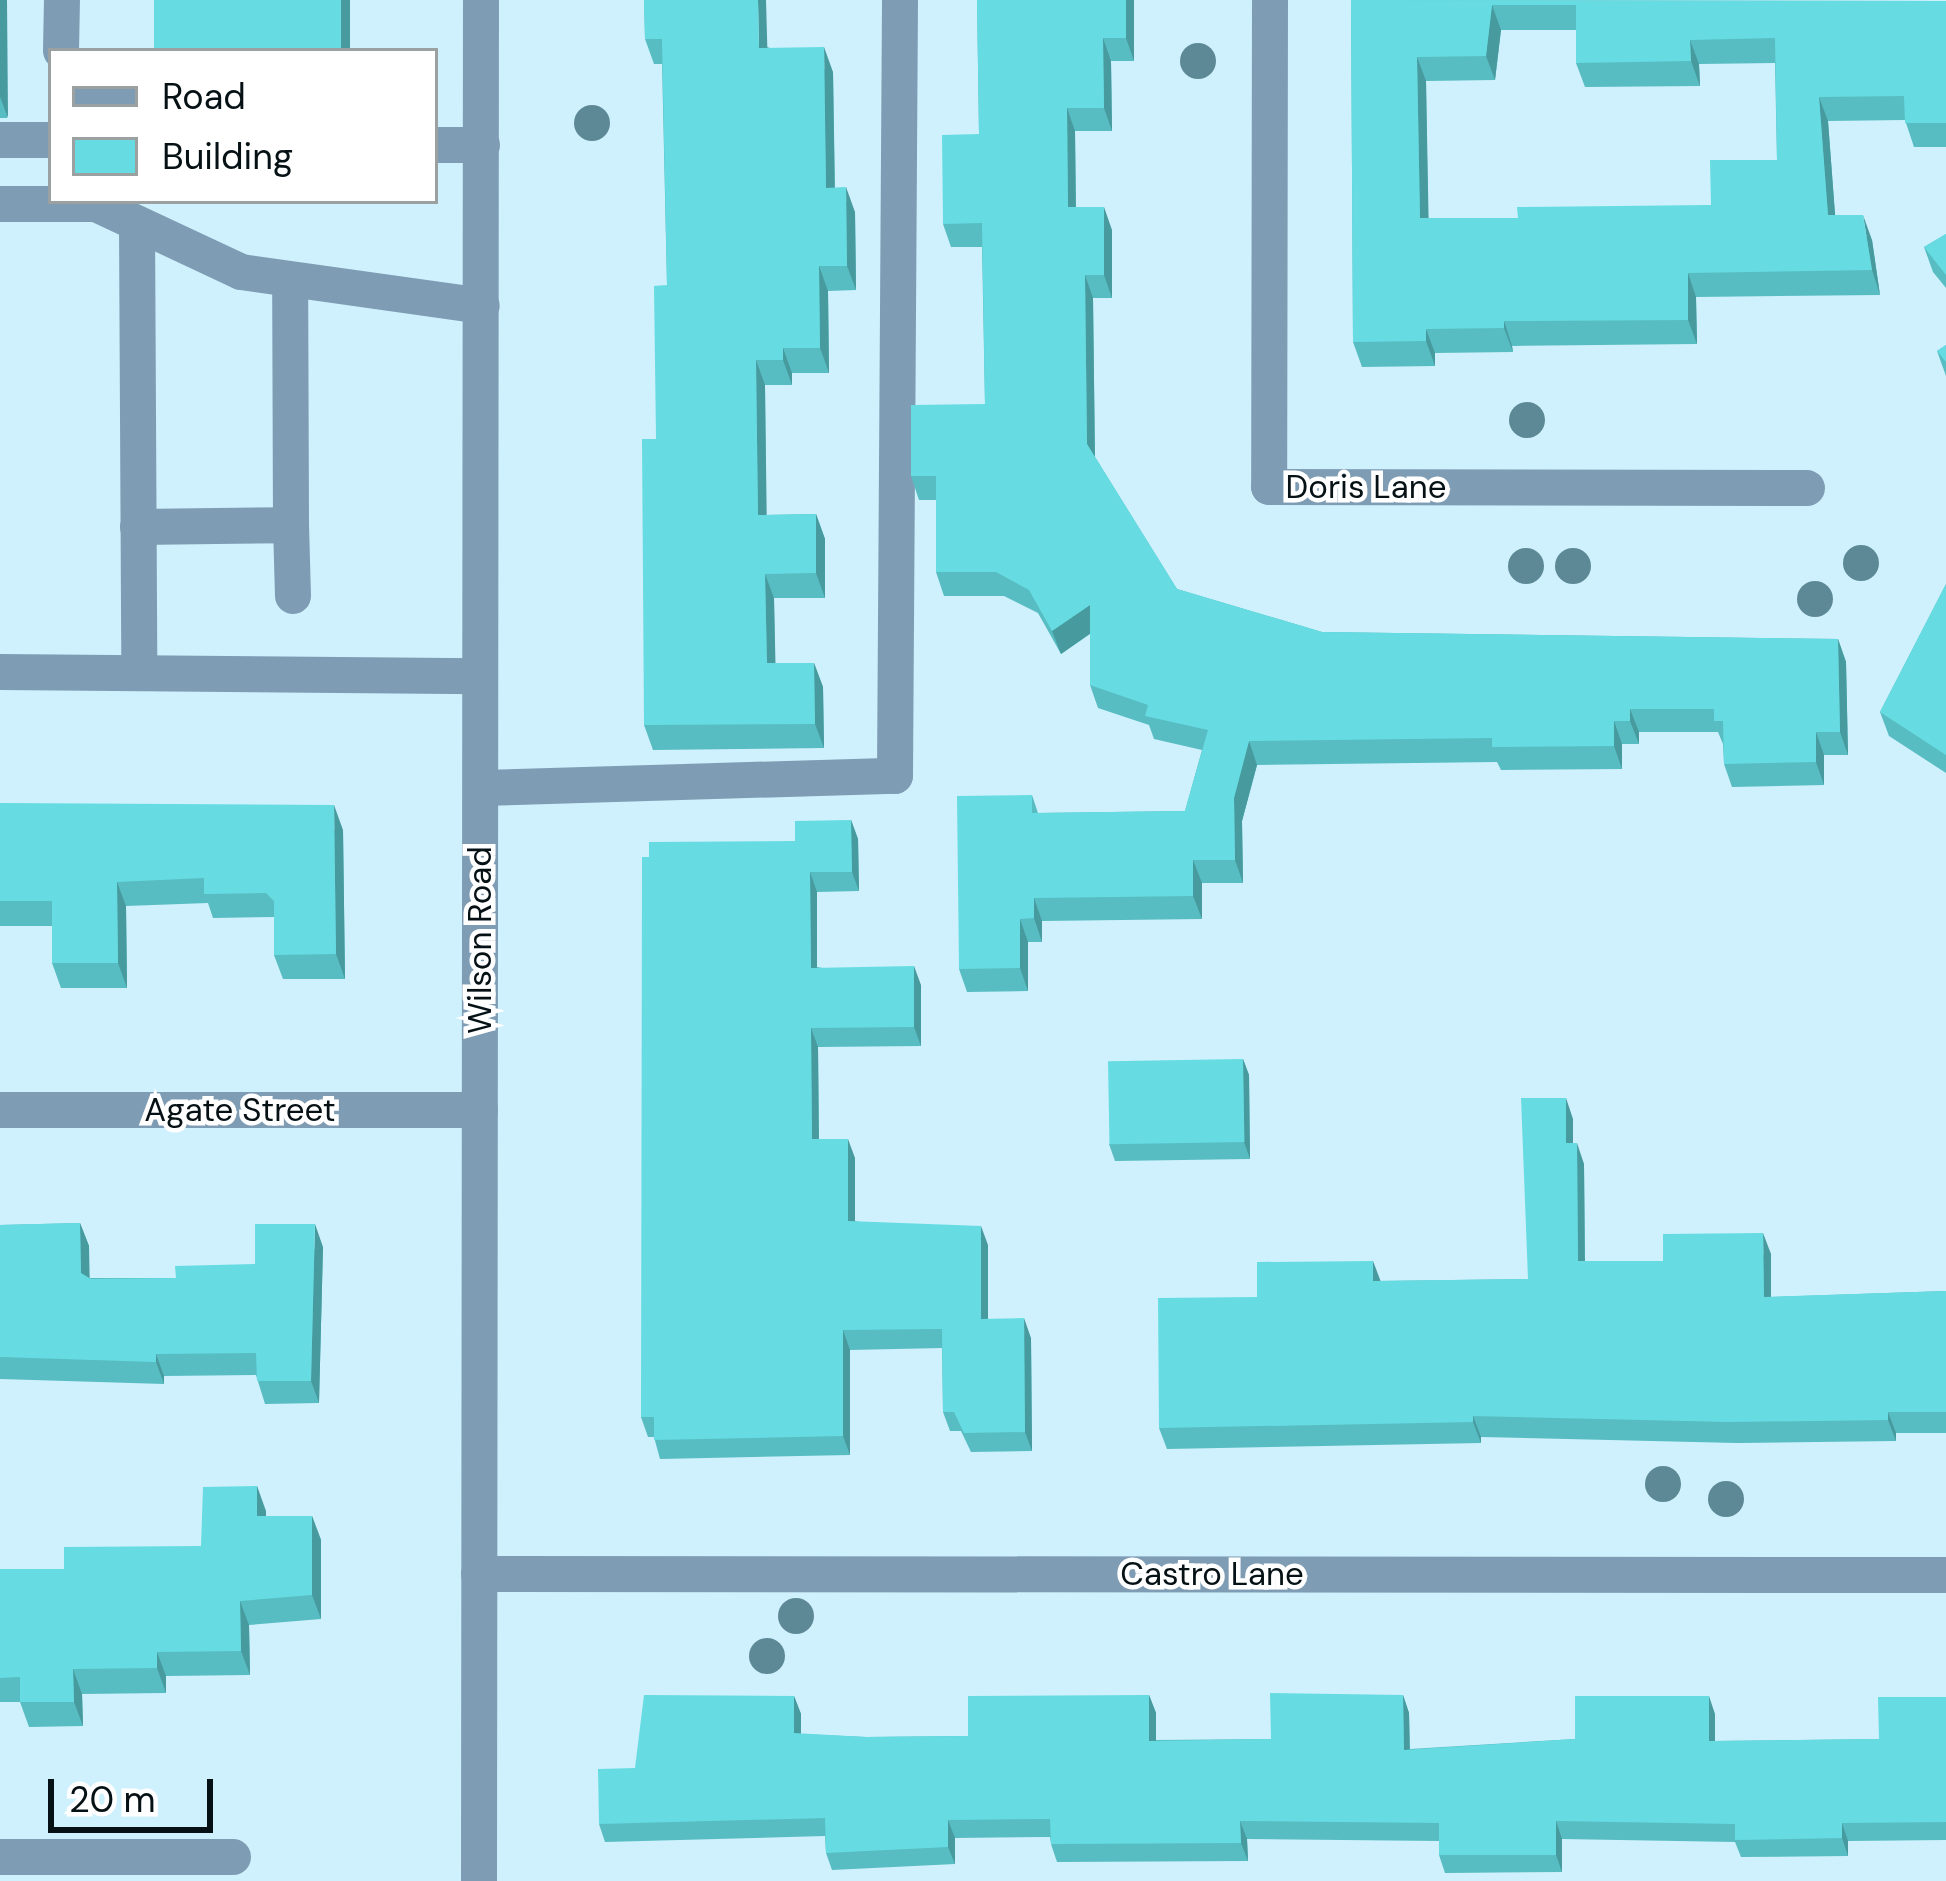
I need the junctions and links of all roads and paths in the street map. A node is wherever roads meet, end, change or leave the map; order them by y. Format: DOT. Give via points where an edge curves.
graph roads {
  1 [pos="62,0"];
  2 [pos="481,0"];
  3 [pos="900,0"];
  4 [pos="1270,0"];
  5 [pos="61,48"];
  6 [pos="0,140"];
  7 [pos="48,140"];
  8 [pos="438,145"];
  9 [pos="482,145"];
  10 [pos="0,204"];
  11 [pos="137,224"];
  12 [pos="290,281"];
  13 [pos="482,306"];
  14 [pos="1807,488"];
  15 [pos="291,524"];
  16 [pos="138,527"];
  17 [pos="293,596"];
  18 [pos="0,672"];
  19 [pos="139,672"];
  20 [pos="480,676"];
  21 [pos="481,788"];
  22 [pos="0,1110"];
  23 [pos="480,1110"];
  24 [pos="479,1574"];
  25 [pos="1946,1575"];
  26 [pos="0,1858"];
  27 [pos="232,1858"];
  28 [pos="479,1881"];
  1 -- 5 [label="street"];
  2 -- 9 [label="street, Wilson Road"];
  3 -- 21 [label="street" via="895,776"];
  4 -- 14 [label="street, Doris Lane" via="1269,487"];
  6 -- 7 [label="street"];
  8 -- 9 [label="street"];
  9 -- 13 [label="street, Wilson Road"];
  10 -- 11 [label="street" via="96,204"];
  11 -- 12 [label="street" via="241,272"];
  11 -- 16 [label="street"];
  12 -- 13 [label="street"];
  12 -- 15 [label="street"];
  13 -- 20 [label="street, Wilson Road"];
  15 -- 16 [label="street"];
  15 -- 17 [label="street"];
  16 -- 19 [label="street"];
  18 -- 19 [label="street"];
  19 -- 20 [label="street"];
  20 -- 21 [label="street, Wilson Road"];
  21 -- 23 [label="street, Wilson Road"];
  22 -- 23 [label="street, Agate Street"];
  23 -- 24 [label="street, Wilson Road"];
  24 -- 25 [label="street, Castro Lane"];
  24 -- 28 [label="street, Wilson Road"];
  26 -- 27 [label="street"];
}
